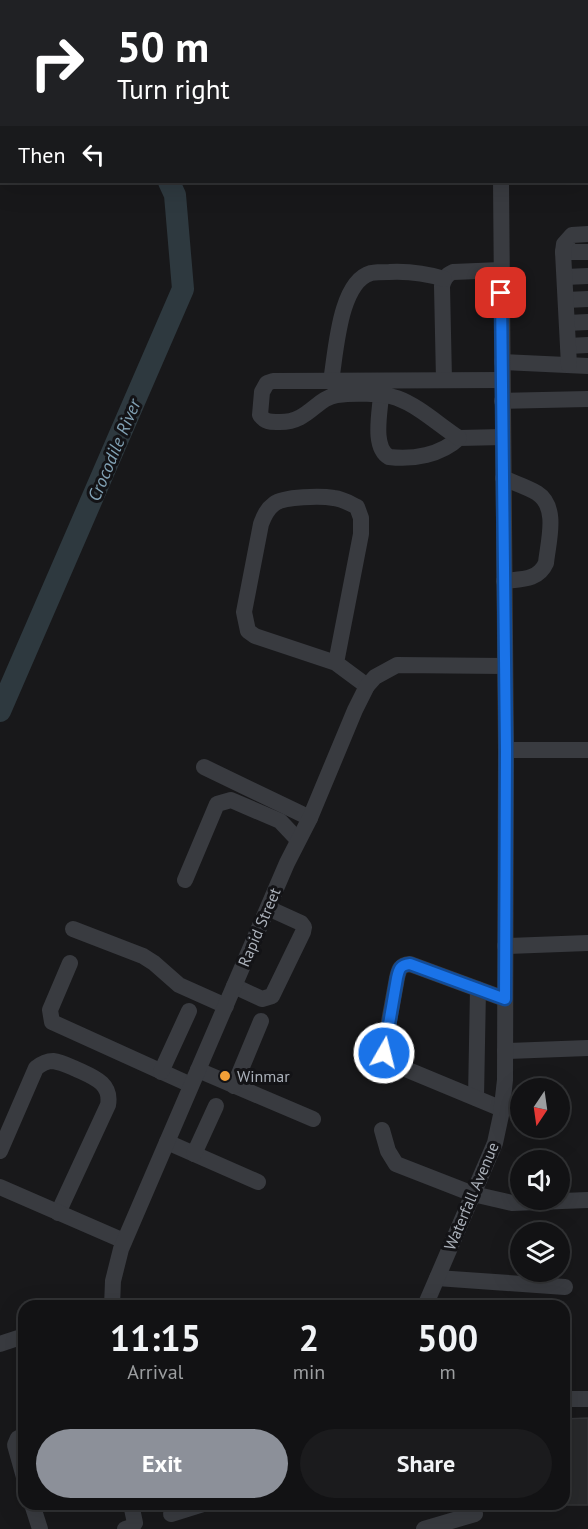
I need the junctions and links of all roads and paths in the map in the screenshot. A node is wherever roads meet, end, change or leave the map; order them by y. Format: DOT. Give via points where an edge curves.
graph roads {
  1 [pos="501,183"];
  2 [pos="588,234"];
  3 [pos="562,252"];
  4 [pos="588,252"];
  5 [pos="501,270"];
  6 [pos="588,276"];
  7 [pos="565,277"];
  8 [pos="444,279"];
  9 [pos="588,299"];
  10 [pos="566,300"];
  11 [pos="567,322"];
  12 [pos="588,322"];
  13 [pos="588,345"];
  14 [pos="568,346"];
  15 [pos="502,362"];
  16 [pos="569,365"];
  17 [pos="588,366"];
  18 [pos="444,380"];
  19 [pos="502,380"];
  20 [pos="331,381"];
  21 [pos="381,395"];
  22 [pos="588,399"];
  23 [pos="502,401"];
  24 [pos="503,437"];
  25 [pos="459,438"];
  26 [pos="503,478"];
  27 [pos="504,581"];
  28 [pos="336,663"];
  29 [pos="504,666"];
  30 [pos="367,686"];
  31 [pos="506,750"];
  32 [pos="588,750"];
  33 [pos="204,767"];
  34 [pos="309,818"];
  35 [pos="298,840"];
  36 [pos="185,880"];
  37 [pos="268,908"];
  38 [pos="73,929"];
  39 [pos="588,943"];
  40 [pos="505,946"];
  41 [pos="70,963"];
  42 [pos="234,986"];
  43 [pos="478,989"];
  44 [pos="505,999"];
  45 [pos="226,1006"];
  46 [pos="189,1011"];
  47 [pos="261,1021"];
  48 [pos="588,1048"];
  49 [pos="505,1051"];
  50 [pos="161,1072"];
  51 [pos="194,1078"];
  52 [pos="234,1086"];
  53 [pos="476,1098"];
  54 [pos="216,1106"];
  55 [pos="502,1109"];
  56 [pos="313,1119"];
  57 [pos="382,1130"];
  58 [pos="167,1142"];
  59 [pos="0,1150"];
  60 [pos="194,1154"];
  61 [pos="258,1182"];
  62 [pos="0,1187"];
  63 [pos="473,1194"];
  64 [pos="588,1200"];
  65 [pos="58,1213"];
  66 [pos="124,1241"];
  67 [pos="437,1278"];
  68 [pos="565,1287"];
  69 [pos="112,1300"];
  70 [pos="424,1300"];
  71 [pos="18,1338"];
  72 [pos="0,1344"];
  73 [pos="588,1399"];
  74 [pos="570,1400"];
  75 [pos="18,1438"];
  76 [pos="18,1456"];
  77 [pos="34,1510"];
  78 [pos="137,1510"];
  79 [pos="187,1510"];
  80 [pos="172,1516"];
  81 [pos="475,1516"];
  82 [pos="40,1529"];
  83 [pos="125,1529"];
  84 [pos="424,1529"];
  1 -- 5 [label="street, Waterfall Avenue"];
  2 -- 3 [label="street" via="572,235"];
  3 -- 4 [label="street"];
  3 -- 7 [label="street"];
  5 -- 8 [label="street" via="453,272"];
  5 -- 15 [label="street, Waterfall Avenue"];
  6 -- 7 [label="street"];
  7 -- 10 [label="street"];
  8 -- 18 [label="street"];
  8 -- 20 [label="street" via="405,271 370,273 356,283 345,304"];
  9 -- 10 [label="street"];
  10 -- 11 [label="street"];
  11 -- 12 [label="street"];
  11 -- 14 [label="street"];
  13 -- 14 [label="street"];
  14 -- 16 [label="street"];
  15 -- 16 [label="street"];
  15 -- 19 [label="street, Waterfall Avenue"];
  16 -- 17 [label="street"];
  18 -- 19 [label="street"];
  18 -- 20 [label="street"];
  19 -- 23 [label="street, Waterfall Avenue"];
  20 -- 21 [label="street" via="267,383 260,415 265,421 293,422 332,396"];
  21 -- 25 [label="street" via="405,402"];
  21 -- 25 [label="street" via="379,444 384,454 428,455"];
  22 -- 23 [label="street"];
  23 -- 24 [label="street, Waterfall Avenue"];
  24 -- 25 [label="street"];
  24 -- 26 [label="street, Waterfall Avenue"];
  26 -- 27 [label="street, Waterfall Avenue"];
  26 -- 27 [label="street" via="538,494 550,515 543,570 536,577"];
  27 -- 29 [label="street, Waterfall Avenue"];
  28 -- 28 [label="street" via="248,631 243,612 261,524 275,502 333,498 357,507 361,534"];
  28 -- 30 [label="street"];
  29 -- 30 [label="street, Rapid Street" via="397,665"];
  29 -- 31 [label="street, Waterfall Avenue"];
  30 -- 34 [label="street, Rapid Street"];
  31 -- 32 [label="street"];
  31 -- 40 [label="street, Waterfall Avenue"];
  33 -- 34 [label="street"];
  34 -- 35 [label="street, Rapid Street"];
  35 -- 36 [label="street" via="280,821 231,800 217,804"];
  35 -- 37 [label="street, Rapid Street"];
  37 -- 42 [label="street, Rapid Street"];
  37 -- 42 [label="street" via="301,923 303,932 272,996 262,999"];
  38 -- 45 [label="street" via="143,956 179,985"];
  39 -- 40 [label="street"];
  40 -- 44 [label="street, Waterfall Avenue"];
  41 -- 50 [label="street" via="50,1010 52,1022"];
  42 -- 45 [label="street, Rapid Street"];
  43 -- 44 [label="street"];
  43 -- 53 [label="street"];
  43 -- 53 [label="street" via="410,964 400,967 384,1049 396,1065"];
  44 -- 49 [label="street, Waterfall Avenue"];
  45 -- 51 [label="street, Rapid Street"];
  46 -- 50 [label="street"];
  47 -- 52 [label="street"];
  48 -- 49 [label="street"];
  49 -- 55 [label="street, Waterfall Avenue"];
  50 -- 51 [label="street"];
  51 -- 52 [label="street"];
  51 -- 58 [label="street, Rapid Street"];
  52 -- 56 [label="street"];
  53 -- 55 [label="street"];
  54 -- 60 [label="street"];
  55 -- 63 [label="street, Waterfall Avenue" via="495,1143"];
  57 -- 63 [label="street" via="396,1164"];
  58 -- 60 [label="street"];
  58 -- 66 [label="street, Rapid Street"];
  59 -- 65 [label="street" via="36,1068 47,1062 61,1063 102,1083 109,1093 108,1105"];
  60 -- 61 [label="street"];
  62 -- 65 [label="street"];
  63 -- 64 [label="street" via="512,1203"];
  63 -- 67 [label="street, Waterfall Avenue"];
  65 -- 66 [label="street"];
  66 -- 69 [label="street, Rapid Street"];
  67 -- 68 [label="street"];
  67 -- 70 [label="street, Waterfall Avenue"];
  71 -- 72 [label="street"];
  73 -- 74 [label="street"];
  75 -- 76 [label="street"];
  77 -- 82 [label="street"];
  78 -- 83 [label="street" via="135,1523"];
  79 -- 80 [label="street"];
  81 -- 84 [label="street"];
}
